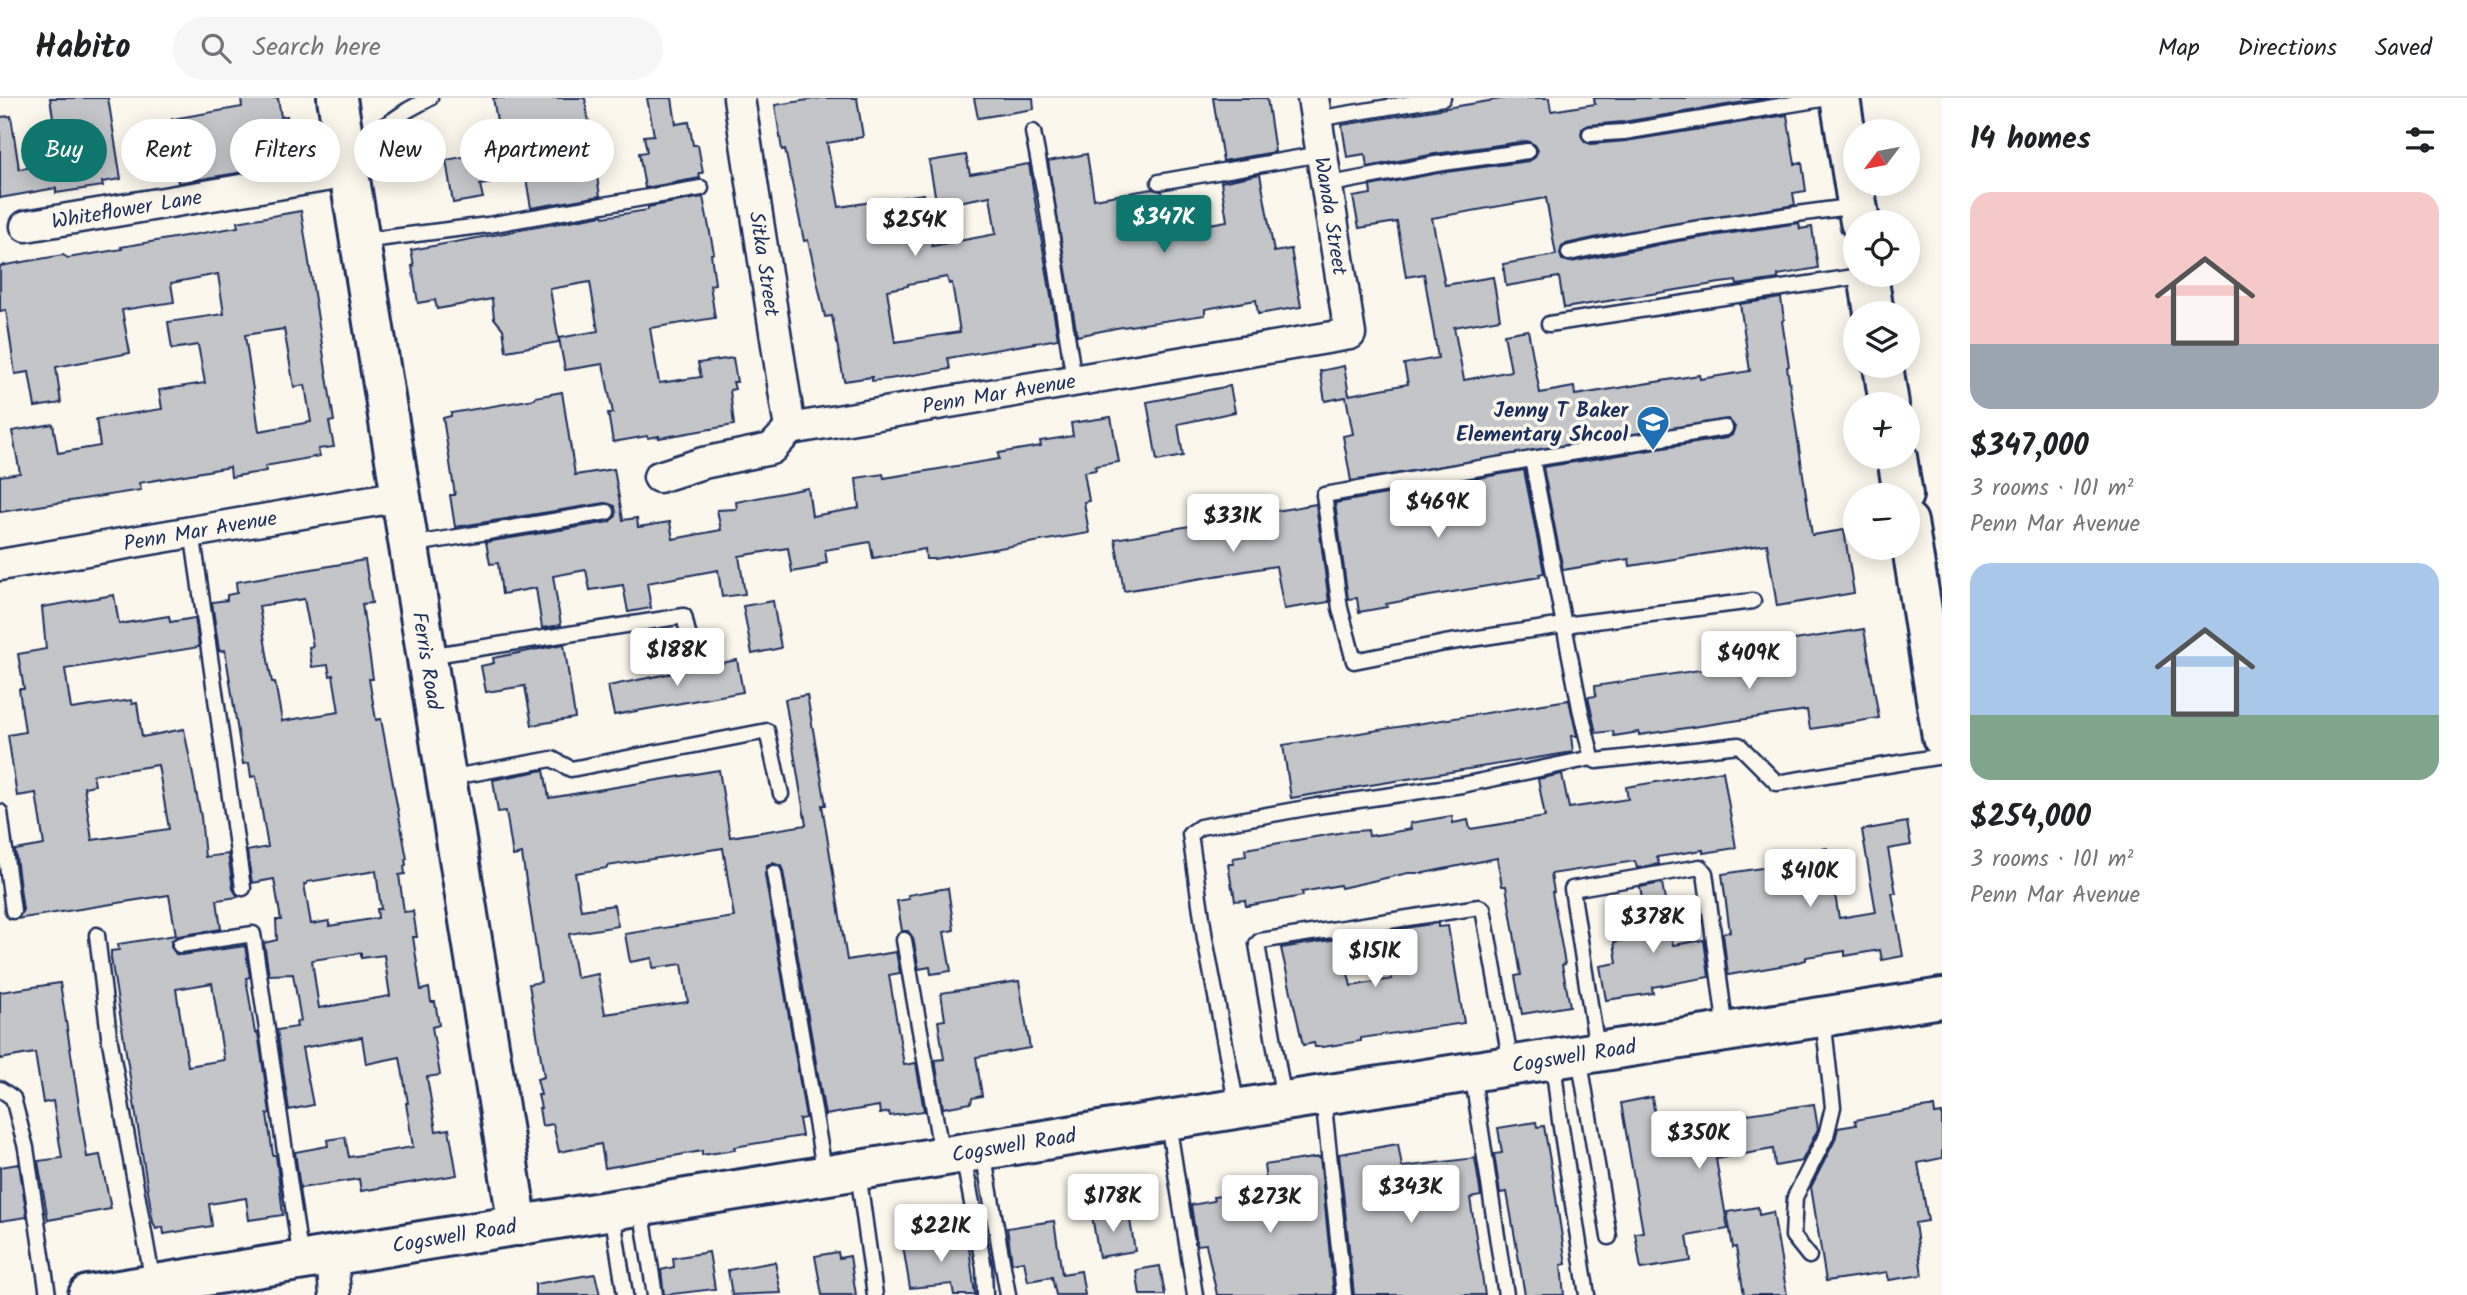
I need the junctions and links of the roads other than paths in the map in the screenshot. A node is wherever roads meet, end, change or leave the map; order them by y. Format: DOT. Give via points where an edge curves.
graph roads {
  1 [pos="337,98"];
  2 [pos="430,98"];
  3 [pos="739,98"];
  4 [pos="1443,98"];
  5 [pos="1828,98"];
  6 [pos="1840,98"];
  7 [pos="1314,109"];
  8 [pos="1032,132"];
  9 [pos="1590,134"];
  10 [pos="1528,151"];
  11 [pos="1321,154"];
  12 [pos="347,162"];
  13 [pos="1159,182"];
  14 [pos="1326,185"];
  15 [pos="701,188"];
  16 [pos="1857,210"];
  17 [pos="1843,215"];
  18 [pos="26,226"];
  19 [pos="360,241"];
  20 [pos="1569,253"];
  21 [pos="1843,279"];
  22 [pos="1549,324"];
  23 [pos="1350,334"];
  24 [pos="1074,380"];
  25 [pos="1725,428"];
  26 [pos="790,429"];
  27 [pos="1532,459"];
  28 [pos="659,477"];
  29 [pos="401,496"];
  30 [pos="607,512"];
  31 [pos="192,531"];
  32 [pos="409,545"];
  33 [pos="1914,560"];
  34 [pos="0,565"];
  35 [pos="1753,601"];
  36 [pos="1564,625"];
  37 [pos="690,642"];
  38 [pos="427,656"];
  39 [pos="1942,737"];
  40 [pos="1942,756"];
  41 [pos="1592,758"];
  42 [pos="446,779"];
  43 [pos="781,794"];
  44 [pos="0,812"];
  45 [pos="774,873"];
  46 [pos="243,888"];
  47 [pos="13,911"];
  48 [pos="97,934"];
  49 [pos="904,940"];
  50 [pos="180,945"];
  51 [pos="1942,998"];
  52 [pos="1822,1017"];
  53 [pos="1726,1032"];
  54 [pos="1576,1055"];
  55 [pos="1511,1066"];
  56 [pos="1472,1072"];
  57 [pos="0,1089"];
  58 [pos="1323,1095"];
  59 [pos="1284,1101"];
  60 [pos="1237,1109"];
  61 [pos="1168,1120"];
  62 [pos="962,1154"];
  63 [pos="841,1173"];
  64 [pos="626,1208"];
  65 [pos="518,1226"];
  66 [pos="1609,1237"];
  67 [pos="1809,1256"];
  68 [pos="316,1259"];
  69 [pos="153,1284"];
  70 [pos="48,1295"];
  71 [pos="88,1295"];
  72 [pos="335,1295"];
  73 [pos="625,1295"];
  74 [pos="655,1295"];
  75 [pos="875,1295"];
  76 [pos="985,1295"];
  77 [pos="1008,1295"];
  78 [pos="1195,1295"];
  79 [pos="1344,1295"];
  80 [pos="1506,1295"];
  81 [pos="1587,1295"];
  1 -- 12 [label="street, Ferris Road"];
  2 -- 12 [label="lane" via="408,110"];
  3 -- 26 [label="street, Sitka Street"];
  4 -- 7 [label="lane"];
  5 -- 9 [label="lane"];
  6 -- 16 [label="street"];
  7 -- 11 [label="street, Wanda Street"];
  8 -- 24 [label="lane"];
  10 -- 14 [label="lane"];
  11 -- 13 [label="lane"];
  11 -- 14 [label="street, Wanda Street"];
  12 -- 18 [label="street, Whiteflower Lane"];
  12 -- 19 [label="street, Ferris Road"];
  14 -- 23 [label="street, Wanda Street"];
  15 -- 19 [label="lane" via="488,225"];
  17 -- 20 [label="lane" via="1743,221"];
  19 -- 29 [label="street, Ferris Road"];
  21 -- 22 [label="lane"];
  23 -- 24 [label="street, Penn Mar Avenue"];
  24 -- 26 [label="street, Penn Mar Avenue"];
  25 -- 27 [label="lane"];
  26 -- 28 [label="street, Penn Mar Avenue" via="771,449"];
  27 -- 36 [label="lane"];
  27 -- 36 [label="lane" via="1324,495 1340,608 1354,661"];
  29 -- 31 [label="street, Penn Mar Avenue"];
  29 -- 32 [label="street, Ferris Road"];
  30 -- 32 [label="lane"];
  31 -- 34 [label="street, Penn Mar Avenue"];
  31 -- 46 [label="lane"];
  32 -- 38 [label="street, Ferris Road"];
  33 -- 39 [label="street"];
  35 -- 36 [label="lane"];
  36 -- 41 [label="lane"];
  37 -- 38 [label="lane" via="684,616"];
  38 -- 42 [label="street, Ferris Road"];
  40 -- 41 [label="lane" via="1777,783 1739,745"];
  41 -- 60 [label="lane" via="1462,785 1200,827 1190,834"];
  42 -- 43 [label="lane" via="552,759 571,769 767,731"];
  42 -- 65 [label="street, Ferris Road"];
  44 -- 47 [label="lane"];
  45 -- 63 [label="lane"];
  48 -- 69 [label="lane" via="109,1036"];
  49 -- 62 [label="lane"];
  50 -- 68 [label="lane" via="253,934"];
  51 -- 52 [label="street, Cogswell Road"];
  52 -- 53 [label="street, Cogswell Road"];
  52 -- 67 [label="lane" via="1833,1107 1826,1136 1795,1197 1793,1236"];
  53 -- 54 [label="street, Cogswell Road"];
  53 -- 54 [label="lane" via="1700,867 1572,889"];
  54 -- 55 [label="street, Cogswell Road"];
  54 -- 66 [label="lane"];
  54 -- 81 [label="lane" via="1560,1121"];
  55 -- 56 [label="street, Cogswell Road"];
  55 -- 59 [label="lane" via="1483,909 1452,911 1258,942"];
  56 -- 58 [label="street, Cogswell Road"];
  56 -- 80 [label="lane"];
  57 -- 70 [label="lane" via="13,1098 23,1136"];
  58 -- 59 [label="street, Cogswell Road"];
  58 -- 79 [label="lane"];
  59 -- 60 [label="street, Cogswell Road"];
  60 -- 61 [label="street, Cogswell Road"];
  61 -- 62 [label="street, Cogswell Road"];
  61 -- 78 [label="lane"];
  62 -- 63 [label="street, Cogswell Road"];
  62 -- 76 [label="lane"];
  62 -- 77 [label="lane"];
  63 -- 64 [label="street, Cogswell Road"];
  63 -- 75 [label="lane"];
  64 -- 65 [label="street, Cogswell Road"];
  64 -- 73 [label="lane"];
  64 -- 74 [label="lane"];
  65 -- 68 [label="street, Cogswell Road"];
  68 -- 69 [label="street, Cogswell Road"];
  68 -- 72 [label="street"];
  69 -- 71 [label="street, Cogswell Road"];
}
